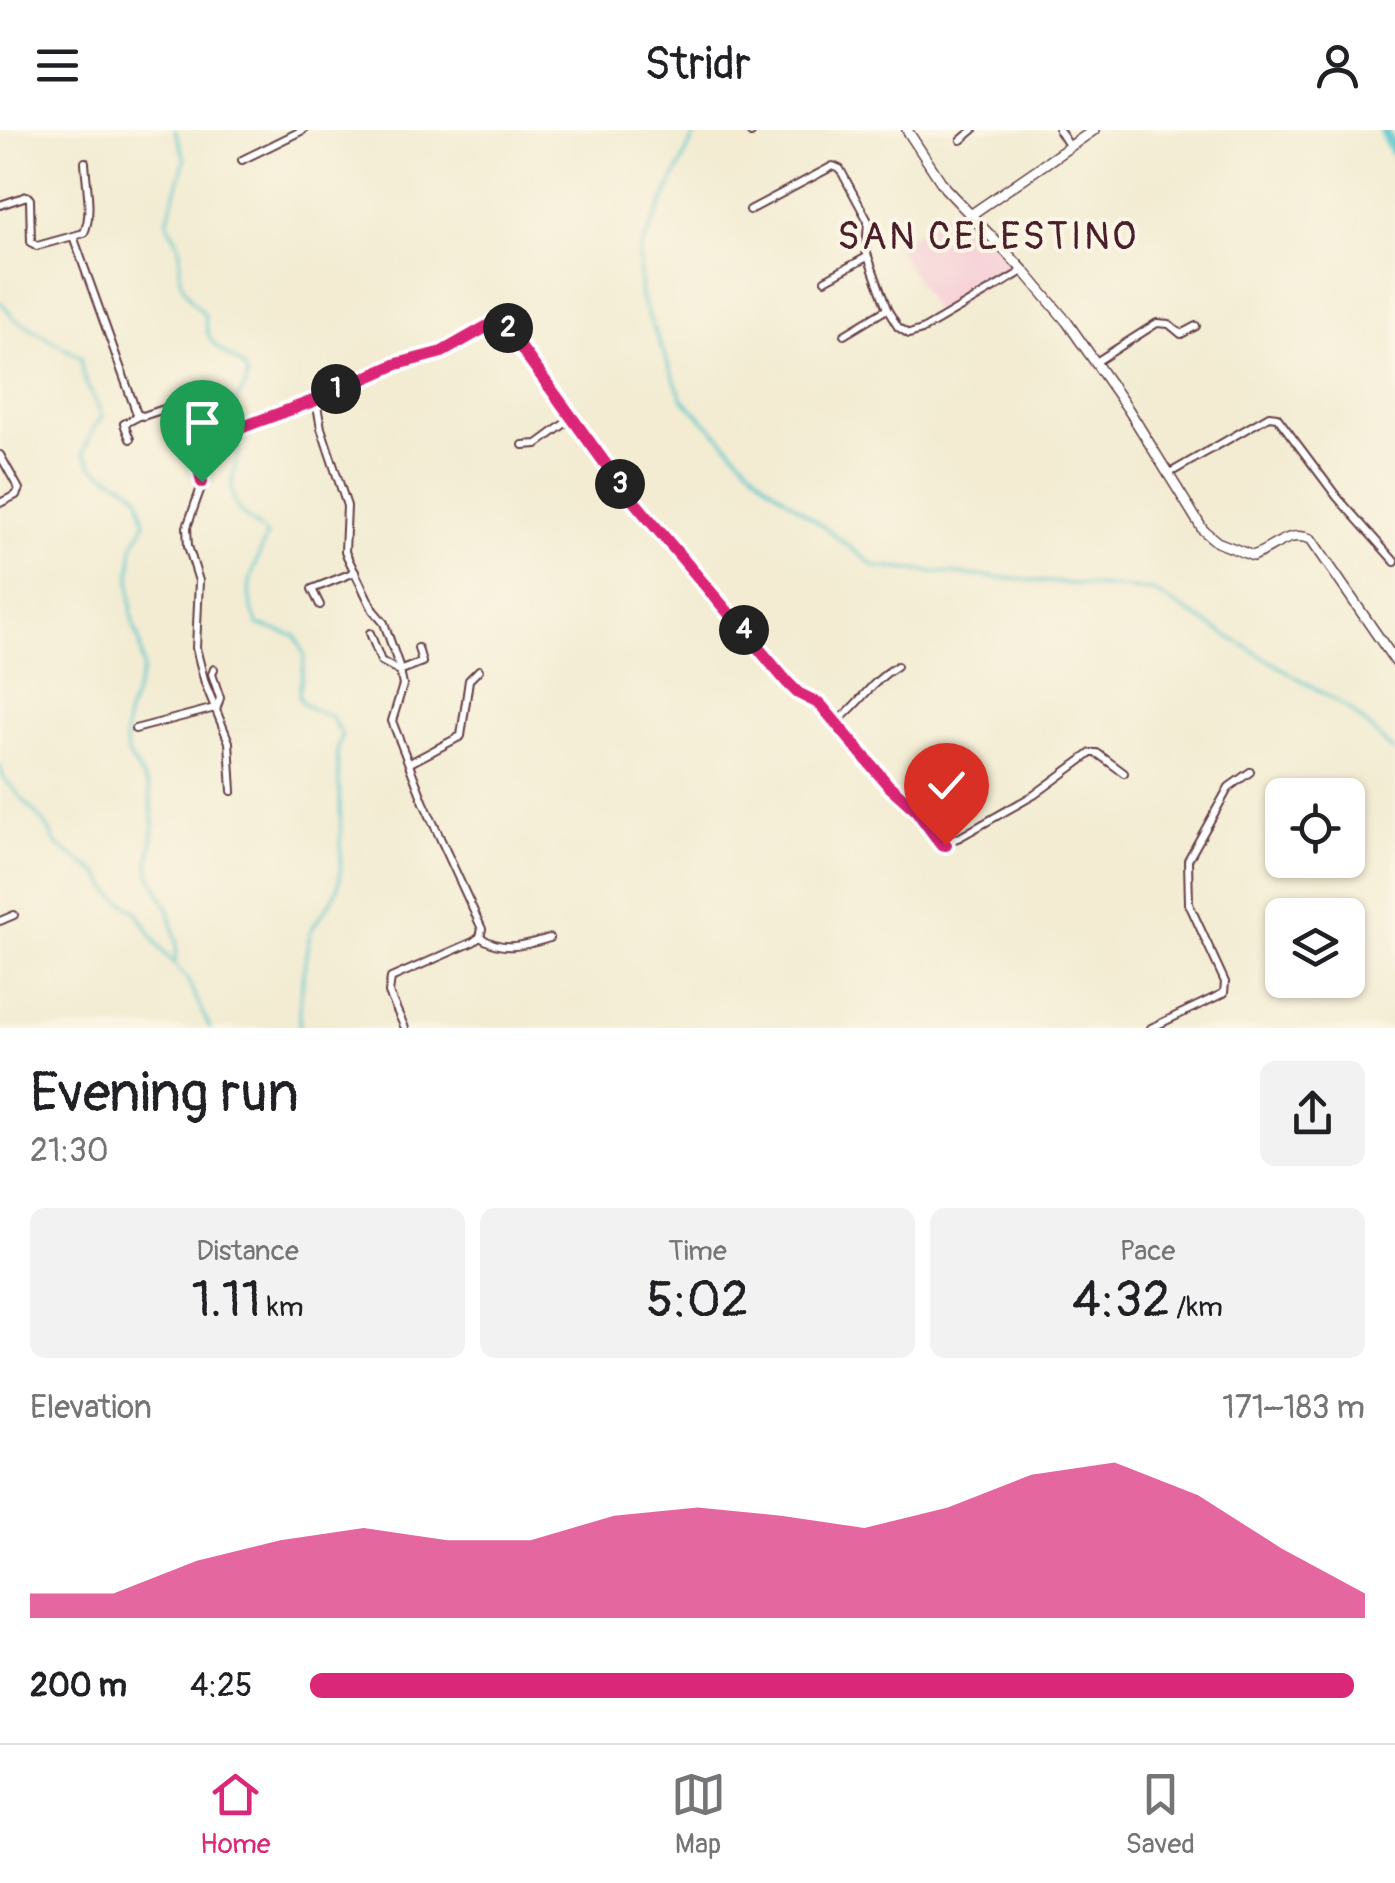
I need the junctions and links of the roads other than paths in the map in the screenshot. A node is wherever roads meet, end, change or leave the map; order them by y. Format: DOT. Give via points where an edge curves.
graph roads {
  1 [pos="303,130"];
  2 [pos="906,130"];
  3 [pos="972,130"];
  4 [pos="1058,130"];
  5 [pos="1094,130"];
  6 [pos="960,140"];
  7 [pos="1070,147"];
  8 [pos="242,160"];
  9 [pos="85,162"];
  10 [pos="0,206"];
  11 [pos="750,210"];
  12 [pos="969,216"];
  13 [pos="73,236"];
  14 [pos="867,256"];
  15 [pos="1024,271"];
  16 [pos="825,280"];
  17 [pos="887,309"];
  18 [pos="1196,326"];
  19 [pos="844,335"];
  20 [pos="1096,362"];
  21 [pos="316,400"];
  22 [pos="140,416"];
  23 [pos="571,419"];
  24 [pos="130,439"];
  25 [pos="194,445"];
  26 [pos="523,446"];
  27 [pos="0,455"];
  28 [pos="1168,474"];
  29 [pos="0,503"];
  30 [pos="1395,562"];
  31 [pos="354,572"];
  32 [pos="320,605"];
  33 [pos="370,633"];
  34 [pos="418,648"];
  35 [pos="1395,661"];
  36 [pos="897,666"];
  37 [pos="214,669"];
  38 [pos="479,670"];
  39 [pos="400,671"];
  40 [pos="215,709"];
  41 [pos="836,722"];
  42 [pos="135,729"];
  43 [pos="410,763"];
  44 [pos="1250,772"];
  45 [pos="1124,773"];
  46 [pos="232,790"];
  47 [pos="14,915"];
  48 [pos="0,921"];
  49 [pos="480,936"];
  50 [pos="550,938"];
  51 [pos="406,1028"];
  52 [pos="1151,1028"];
  1 -- 8 [label="street"];
  2 -- 12 [label="main road"];
  3 -- 6 [label="street"];
  4 -- 7 [label="street"];
  5 -- 7 [label="main road"];
  7 -- 12 [label="main road"];
  9 -- 13 [label="street" via="87,228"];
  10 -- 13 [label="street" via="30,198 34,245"];
  11 -- 14 [label="street" via="837,166 868,221"];
  12 -- 15 [label="main road"];
  13 -- 22 [label="street"];
  14 -- 16 [label="street"];
  14 -- 17 [label="street"];
  15 -- 17 [label="street" via="915,333 904,332"];
  15 -- 20 [label="main road"];
  17 -- 19 [label="street"];
  18 -- 20 [label="street" via="1181,334 1157,323"];
  20 -- 28 [label="main road"];
  21 -- 23 [label="street" via="442,352 500,319"];
  21 -- 25 [label="street"];
  21 -- 31 [label="street" via="346,506 344,546"];
  22 -- 24 [label="street" via="124,424"];
  22 -- 25 [label="street" via="178,404"];
  23 -- 26 [label="street" via="537,444"];
  23 -- 41 [label="street" via="787,682"];
  25 -- 40 [label="street" via="203,478 186,537 199,581 196,648"];
  27 -- 29 [label="street" via="19,489"];
  28 -- 30 [label="street" via="1269,416 1278,417"];
  28 -- 35 [label="main road" via="1217,542 1253,556 1296,535 1311,539"];
  31 -- 32 [label="street" via="312,589"];
  31 -- 39 [label="street" via="384,623"];
  33 -- 39 [label="street" via="381,662"];
  34 -- 39 [label="street" via="422,662"];
  36 -- 41 [label="street" via="874,680"];
  37 -- 40 [label="street" via="220,698"];
  38 -- 43 [label="street" via="469,680 461,736"];
  39 -- 43 [label="street" via="392,721"];
  40 -- 42 [label="street"];
  40 -- 46 [label="street" via="229,742"];
  41 -- 45 [label="street" via="946,845 1091,753"];
  43 -- 49 [label="street" via="480,921"];
  44 -- 52 [label="street" via="1229,788 1188,860 1189,904 1224,993"];
  47 -- 48 [label="street"];
  49 -- 50 [label="street" via="513,947"];
  49 -- 51 [label="street" via="391,978 389,994"];
}
